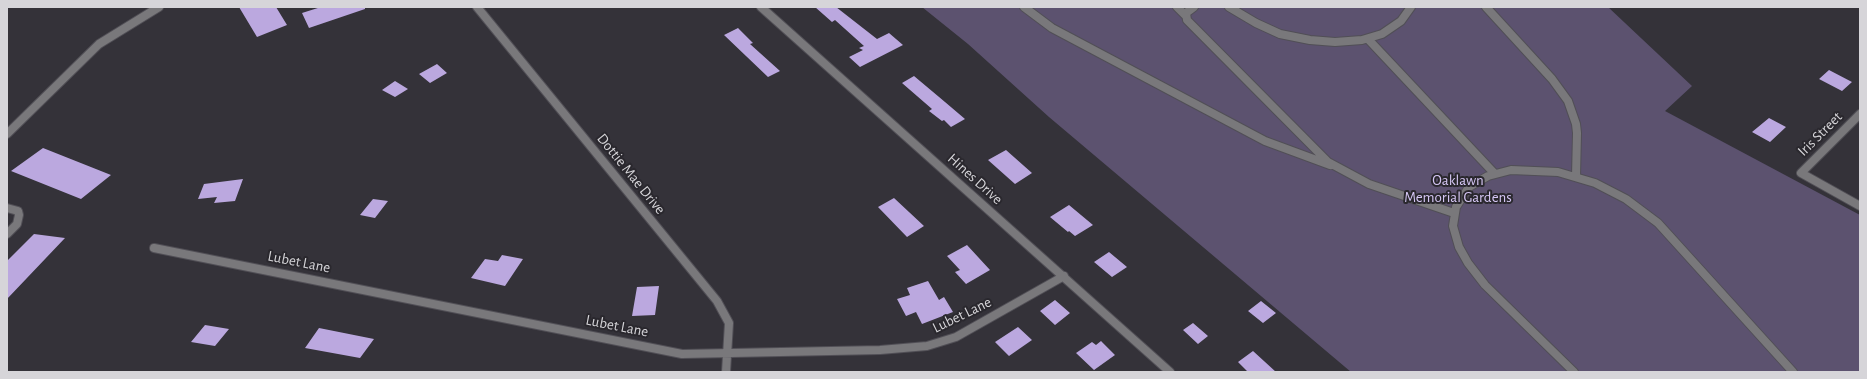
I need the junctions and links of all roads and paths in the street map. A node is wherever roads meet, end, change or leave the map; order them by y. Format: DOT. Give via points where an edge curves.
graph roads {
  1 [pos="159,7"];
  2 [pos="477,7"];
  3 [pos="761,7"];
  4 [pos="1024,7"];
  5 [pos="1177,7"];
  6 [pos="1194,7"];
  7 [pos="1229,7"];
  8 [pos="1411,7"];
  9 [pos="1486,7"];
  10 [pos="1186,16"];
  11 [pos="1368,39"];
  12 [pos="1860,114"];
  13 [pos="7,134"];
  14 [pos="1334,167"];
  15 [pos="1494,173"];
  16 [pos="1576,176"];
  17 [pos="1860,206"];
  18 [pos="7,208"];
  19 [pos="1454,213"];
  20 [pos="7,234"];
  21 [pos="154,248"];
  22 [pos="1064,276"];
  23 [pos="728,353"];
  24 [pos="726,372"];
  25 [pos="1170,372"];
  26 [pos="1574,372"];
  27 [pos="1793,372"];
  1 -- 13 [label="street" via="99,44"];
  2 -- 23 [label="street, Dottie Mae Drive" via="717,301 728,323"];
  3 -- 22 [label="street, Hines Drive"];
  4 -- 14 [label="street" via="1052,28 1265,141"];
  5 -- 10 [label="street"];
  6 -- 10 [label="street"];
  7 -- 11 [label="street" via="1270,30 1293,37 1330,42"];
  8 -- 11 [label="street" via="1405,18 1393,28"];
  9 -- 16 [label="street" via="1552,79 1568,101 1578,133"];
  10 -- 14 [label="street" via="1191,24"];
  11 -- 15 [label="street"];
  12 -- 17 [label="street, Iris Street" via="1801,173"];
  14 -- 19 [label="street" via="1369,184"];
  15 -- 16 [label="street" via="1540,170"];
  15 -- 19 [label="street" via="1469,187 1458,201"];
  16 -- 27 [label="street" via="1616,193 1652,218"];
  18 -- 20 [label="street" via="18,211 20,215 17,224"];
  19 -- 26 [label="street" via="1456,239 1473,270"];
  21 -- 23 [label="street, Lubet Lane" via="682,354"];
  22 -- 23 [label="street, Lubet Lane" via="942,343 880,350"];
  22 -- 25 [label="street, Hines Drive"];
  23 -- 24 [label="street, Dottie Mae Drive"];
}
